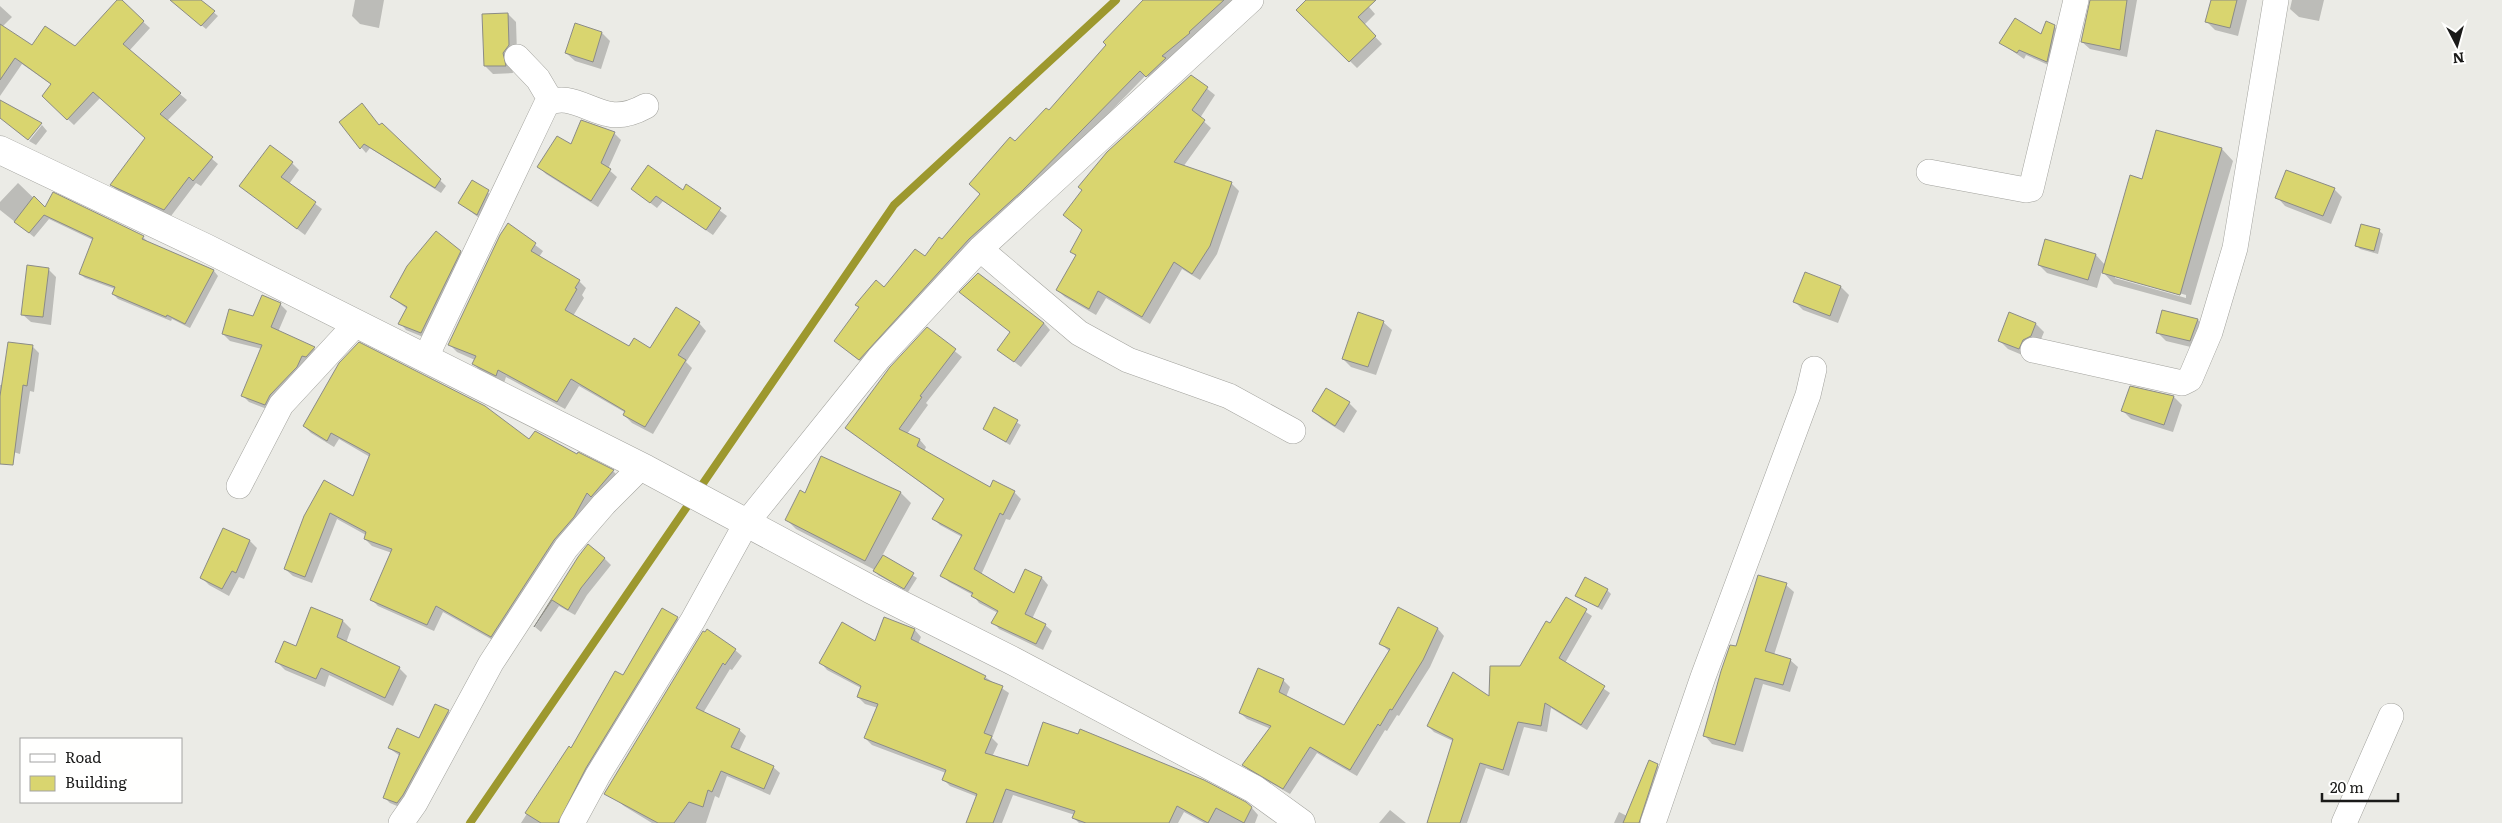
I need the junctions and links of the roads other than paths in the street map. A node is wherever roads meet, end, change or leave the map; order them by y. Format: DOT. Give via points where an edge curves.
graph roads {
  1 [pos="1251,0"];
  2 [pos="2076,0"];
  3 [pos="2276,0"];
  4 [pos="517,57"];
  5 [pos="551,101"];
  6 [pos="646,106"];
  7 [pos="0,150"];
  8 [pos="1929,172"];
  9 [pos="980,248"];
  10 [pos="356,324"];
  11 [pos="2033,350"];
  12 [pos="425,359"];
  13 [pos="1814,369"];
  14 [pos="1293,431"];
  15 [pos="643,468"];
  16 [pos="239,486"];
  17 [pos="735,516"];
  18 [pos="2391,716"];
  19 [pos="401,823"];
  20 [pos="572,823"];
  21 [pos="1301,823"];
  22 [pos="1653,823"];
  23 [pos="2344,823"];
  1 -- 9 [label="street"];
  2 -- 8 [label="street" via="2031,189"];
  3 -- 11 [label="street" via="2235,248 2210,332 2190,379 2182,383"];
  4 -- 5 [label="street" via="538,79"];
  5 -- 6 [label="street" via="566,100 609,115 628,114"];
  5 -- 12 [label="street" via="546,105"];
  7 -- 10 [label="street"];
  9 -- 14 [label="street" via="1079,333 1128,360 1229,396"];
  9 -- 17 [label="street"];
  10 -- 12 [label="street"];
  10 -- 16 [label="street" via="281,405"];
  12 -- 15 [label="street"];
  13 -- 22 [label="street" via="1808,395 1703,677"];
  15 -- 17 [label="street"];
  15 -- 19 [label="street" via="604,504 566,548 490,663 415,803"];
  17 -- 20 [label="street" via="694,620"];
  17 -- 21 [label="street" via="1254,790"];
  18 -- 23 [label="street"];
}
